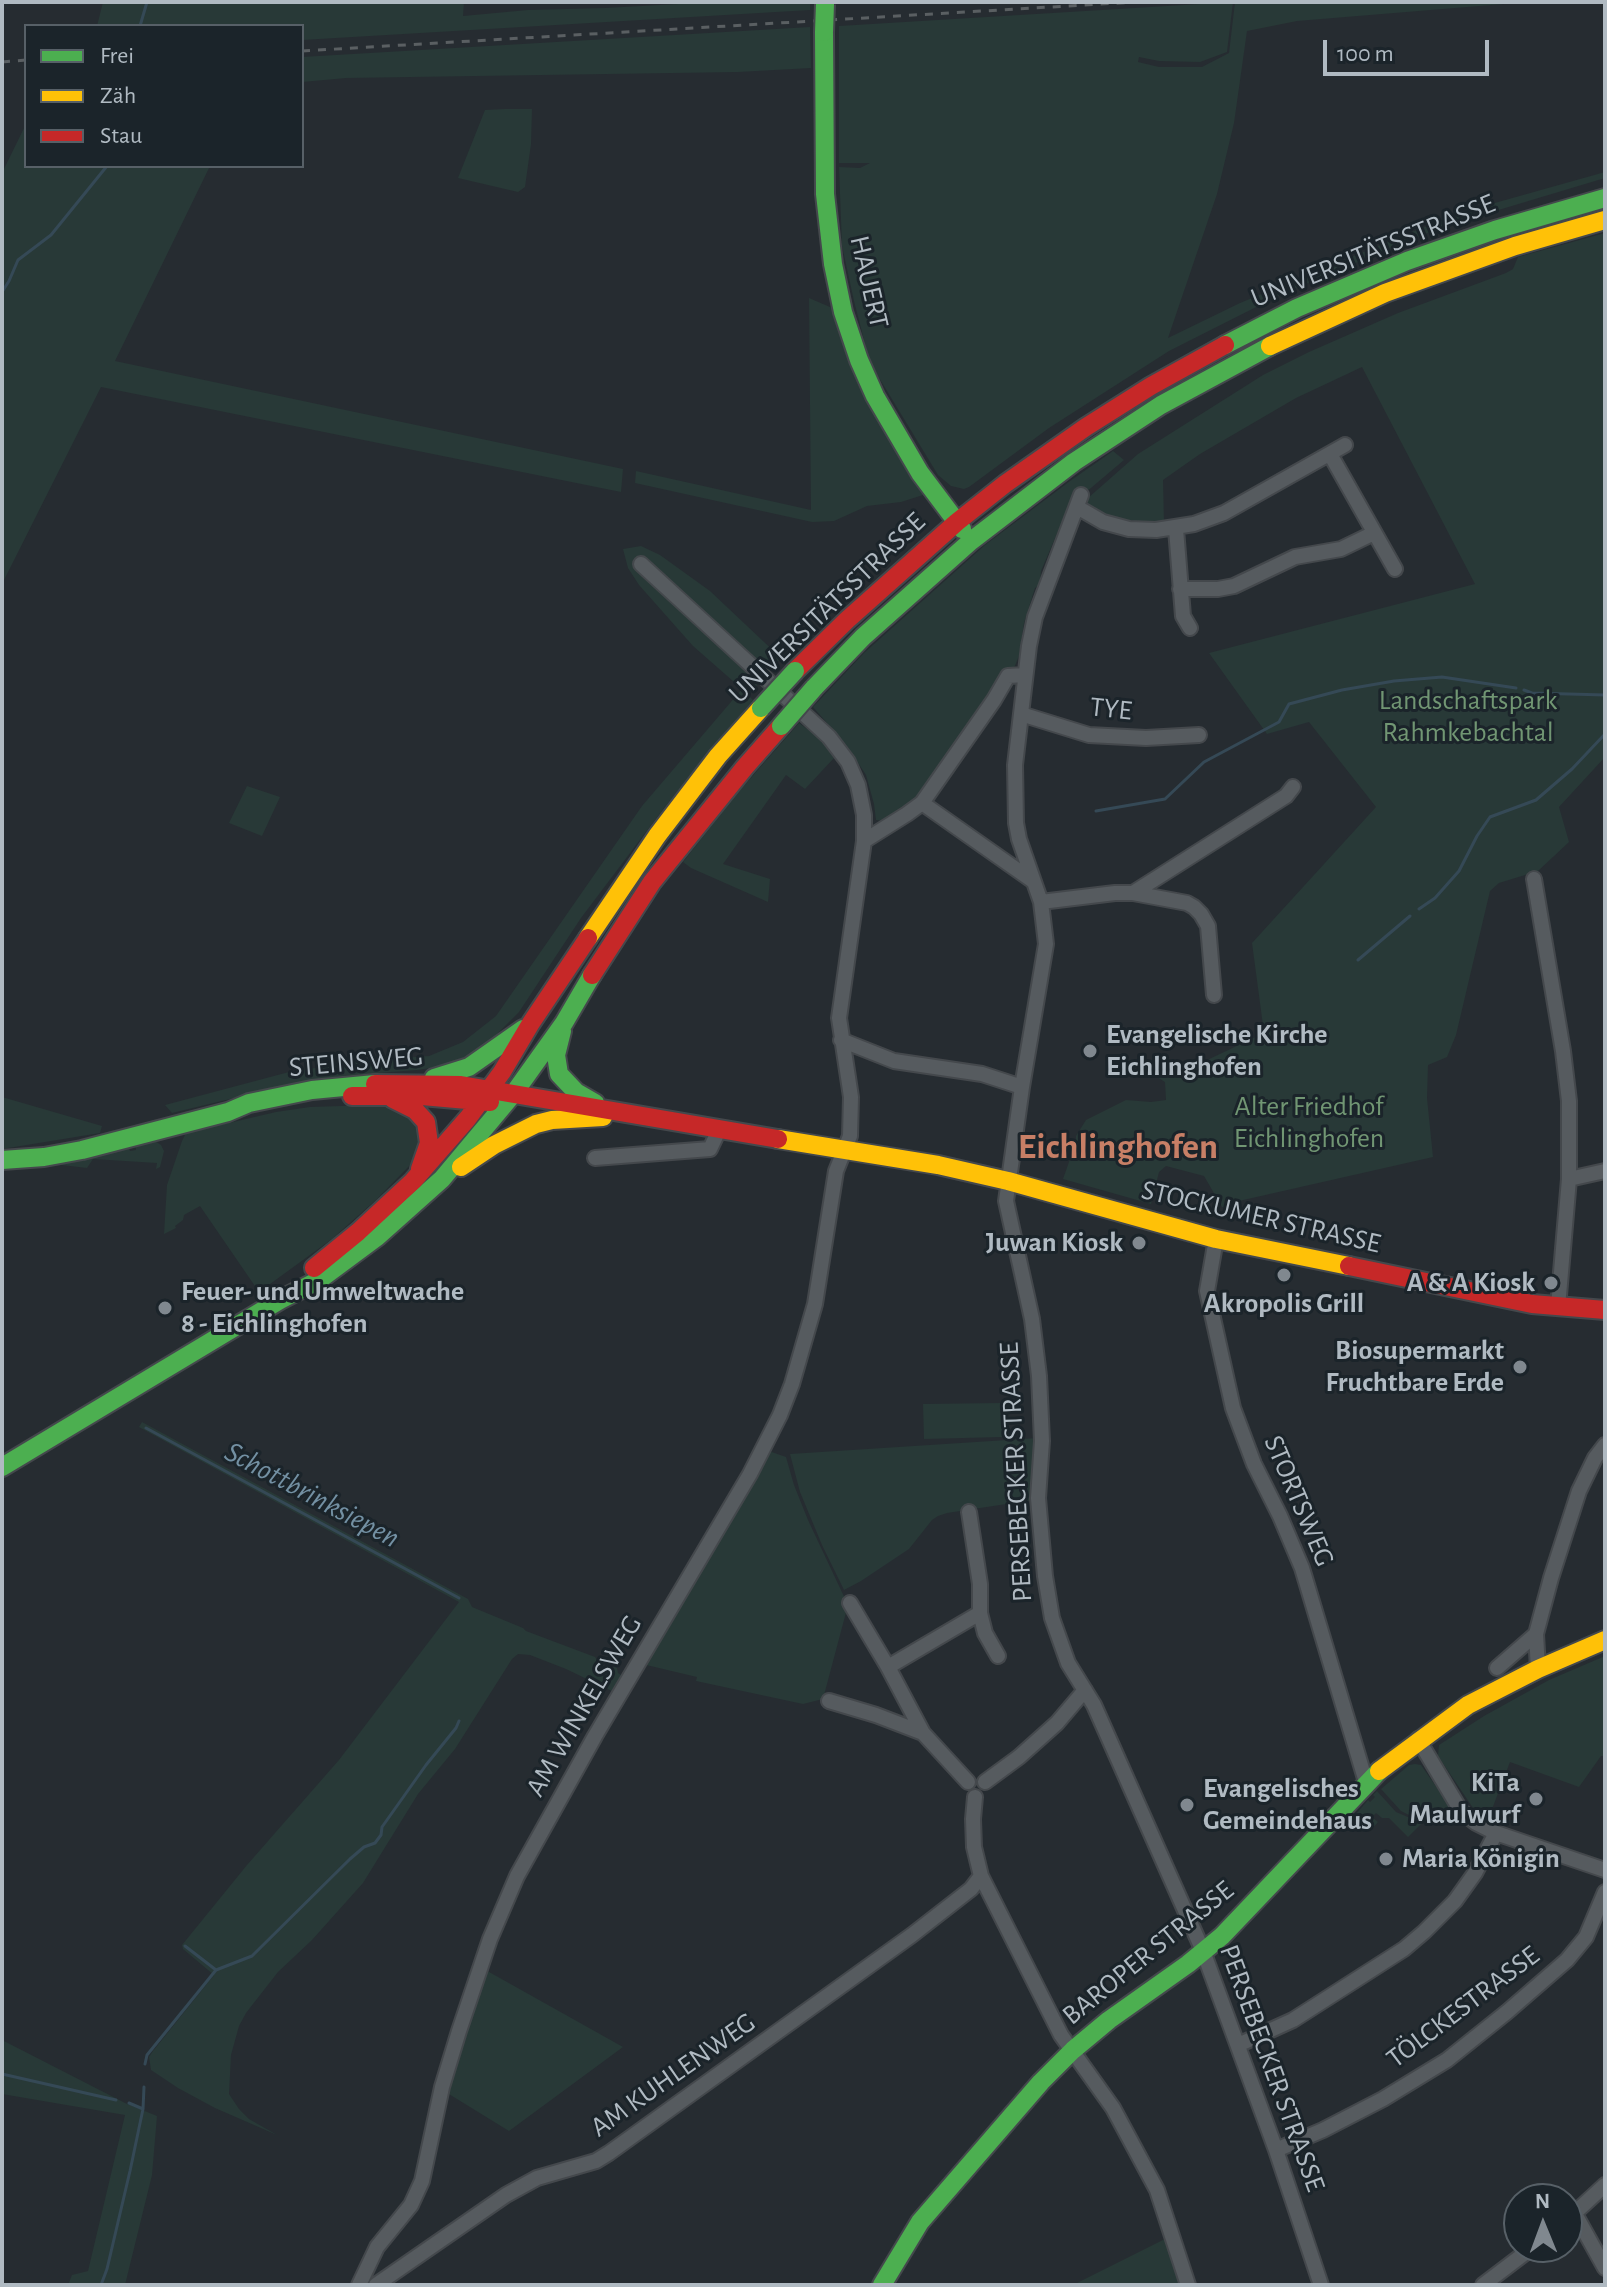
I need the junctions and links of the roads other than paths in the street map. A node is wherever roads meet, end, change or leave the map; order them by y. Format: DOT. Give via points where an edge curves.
graph roads {
  1 [pos="825,3"];
  2 [pos="1605,198"];
  3 [pos="1605,220"];
  4 [pos="1345,445"];
  5 [pos="1330,454"];
  6 [pos="920,473"];
  7 [pos="957,522"];
  8 [pos="1176,529"];
  9 [pos="1374,533"];
  10 [pos="971,541"];
  11 [pos="926,548"];
  12 [pos="641,564"];
  13 [pos="1395,569"];
  14 [pos="1180,589"];
  15 [pos="1190,628"];
  16 [pos="1025,675"];
  17 [pos="1021,714"];
  18 [pos="1199,735"];
  19 [pos="1293,787"];
  20 [pos="922,803"];
  21 [pos="864,841"];
  22 [pos="1534,879"];
  23 [pos="1033,881"];
  24 [pos="1133,893"];
  25 [pos="1041,902"];
  26 [pos="1214,995"];
  27 [pos="531,1023"];
  28 [pos="564,1023"];
  29 [pos="841,1040"];
  30 [pos="413,1082"];
  31 [pos="1022,1087"];
  32 [pos="486,1095"];
  33 [pos="387,1096"];
  34 [pos="510,1099"];
  35 [pos="228,1112"];
  36 [pos="604,1112"];
  37 [pos="719,1130"];
  38 [pos="845,1150"];
  39 [pos="595,1158"];
  40 [pos="2,1160"];
  41 [pos="1605,1171"];
  42 [pos="442,1179"];
  43 [pos="1569,1179"];
  44 [pos="413,1181"];
  45 [pos="1008,1181"];
  46 [pos="1216,1239"];
  47 [pos="280,1300"];
  48 [pos="1558,1307"];
  49 [pos="1605,1310"];
  50 [pos="1605,1445"];
  51 [pos="2,1467"];
  52 [pos="969,1512"];
  53 [pos="850,1603"];
  54 [pos="980,1613"];
  55 [pos="1536,1634"];
  56 [pos="1605,1640"];
  57 [pos="998,1656"];
  58 [pos="888,1667"];
  59 [pos="1497,1668"];
  60 [pos="1538,1669"];
  61 [pos="1085,1690"];
  62 [pos="829,1701"];
  63 [pos="923,1733"];
  64 [pos="1418,1739"];
  65 [pos="968,1782"];
  66 [pos="985,1782"];
  67 [pos="1366,1782"];
  68 [pos="975,1797"];
  69 [pos="1496,1833"];
  70 [pos="1605,1870"];
  71 [pos="981,1876"];
  72 [pos="1605,1892"];
  73 [pos="1203,1951"];
  74 [pos="1238,2045"];
  75 [pos="1073,2050"];
  76 [pos="1276,2150"];
  77 [pos="1605,2185"];
  78 [pos="1583,2206"];
  79 [pos="1583,2235"];
  80 [pos="1512,2263"];
  81 [pos="1605,2268"];
  82 [pos="359,2285"];
  83 [pos="376,2285"];
  84 [pos="882,2285"];
  85 [pos="1188,2285"];
  86 [pos="1321,2285"];
  87 [pos="1483,2285"];
  1 -- 6 [label="main road, HAUERT, bridge" via="824,180 837,286 875,396"];
  2 -- 7 [label="main road, UNIVERSITÄTSSTRASSE" via="1419,257 1261,326 1086,427"];
  3 -- 10 [label="main road, UNIVERSITÄTSSTRASSE" via="1423,278 1259,351 1117,433"];
  4 -- 5 [label="street"];
  5 -- 8 [label="street" via="1224,513"];
  5 -- 9 [label="street"];
  6 -- 7 [label="main road, HAUERT"];
  6 -- 11 [label="main road" via="935,514"];
  7 -- 10 [label="main road, HAUERT"];
  7 -- 11 [label="main road, UNIVERSITÄTSSTRASSE"];
  8 -- 14 [label="street"];
  8 -- 16 [label="street, PERSEBECKER STRASSE" via="1114,526 1079,501 1035,617"];
  9 -- 13 [label="street"];
  9 -- 14 [label="street" via="1341,549 1295,557 1234,586"];
  10 -- 28 [label="main road, UNIVERSITÄTSSTRASSE, bridge" via="863,637 745,767 652,882"];
  11 -- 27 [label="main road, UNIVERSITÄTSSTRASSE, bridge" via="795,671 718,756 657,836"];
  12 -- 21 [label="street, AM WINKELSWEG" via="840,750 860,790"];
  14 -- 15 [label="street"];
  16 -- 17 [label="street, PERSEBECKER STRASSE"];
  16 -- 20 [label="street" via="1008,676"];
  17 -- 18 [label="street, TYE" via="1094,736"];
  17 -- 23 [label="street, PERSEBECKER STRASSE" via="1016,823"];
  19 -- 24 [label="street"];
  20 -- 21 [label="street"];
  20 -- 23 [label="street"];
  21 -- 29 [label="street, AM WINKELSWEG" via="840,1011"];
  22 -- 43 [label="street" via="1569,1101"];
  23 -- 25 [label="street, PERSEBECKER STRASSE"];
  24 -- 25 [label="street"];
  24 -- 26 [label="street" via="1187,903 1201,914 1208,926"];
  25 -- 31 [label="street, PERSEBECKER STRASSE" via="1046,944"];
  27 -- 30 [label="main road" via="469,1067"];
  27 -- 32 [label="main road, UNIVERSITÄTSSTRASSE"];
  28 -- 34 [label="main road, UNIVERSITÄTSSTRASSE"];
  28 -- 36 [label="main road, UNIVERSITÄTSSTRASSE" via="556,1055 559,1074"];
  29 -- 31 [label="street" via="894,1061 982,1074"];
  29 -- 38 [label="street, AM WINKELSWEG" via="852,1107"];
  30 -- 32 [label="main road, STEINSWEG" via="461,1085"];
  30 -- 35 [label="main road, STEINSWEG" via="312,1090"];
  31 -- 45 [label="street, PERSEBECKER STRASSE"];
  32 -- 33 [label="main road, STEINSWEG"];
  32 -- 34 [label="main road, STOCKUMER STRASSE"];
  32 -- 44 [label="main road, UNIVERSITÄTSSTRASSE"];
  33 -- 35 [label="main road, STEINSWEG"];
  33 -- 44 [label="main road" via="426,1122 427,1151"];
  34 -- 36 [label="main road, STOCKUMER STRASSE"];
  34 -- 42 [label="main road, UNIVERSITÄTSSTRASSE"];
  35 -- 40 [label="main road, STEINSWEG" via="82,1150"];
  36 -- 37 [label="main road, STOCKUMER STRASSE"];
  36 -- 42 [label="main road" via="536,1124"];
  37 -- 38 [label="main road, STOCKUMER STRASSE"];
  37 -- 39 [label="street" via="710,1149"];
  38 -- 45 [label="main road, STOCKUMER STRASSE"];
  38 -- 82 [label="street, AM WINKELSWEG" via="836,1171 815,1304 780,1415 517,1876 459,2031 422,2181 411,2205 371,2256"];
  41 -- 43 [label="street"];
  42 -- 47 [label="main road, UNIVERSITÄTSSTRASSE" via="377,1237 319,1280"];
  43 -- 48 [label="street"];
  44 -- 47 [label="main road, UNIVERSITÄTSSTRASSE"];
  45 -- 46 [label="main road, STOCKUMER STRASSE"];
  45 -- 61 [label="street, PERSEBECKER STRASSE" via="1006,1201 1039,1376 1038,1498 1050,1612 1068,1663"];
  46 -- 48 [label="main road, STOCKUMER STRASSE"];
  46 -- 67 [label="street, STORTSWEG" via="1207,1291 1233,1408 1302,1568"];
  47 -- 51 [label="main road, UNIVERSITÄTSSTRASSE"];
  48 -- 49 [label="main road, STOCKUMER STRASSE"];
  50 -- 55 [label="street" via="1579,1491"];
  52 -- 54 [label="street"];
  53 -- 58 [label="street"];
  54 -- 57 [label="street"];
  54 -- 58 [label="street"];
  55 -- 59 [label="street"];
  55 -- 60 [label="street"];
  56 -- 60 [label="main road, BAROPER STRASSE"];
  58 -- 63 [label="street"];
  60 -- 64 [label="main road, BAROPER STRASSE" via="1468,1705"];
  61 -- 66 [label="street" via="1057,1723"];
  61 -- 73 [label="street, PERSEBECKER STRASSE"];
  62 -- 63 [label="street"];
  63 -- 65 [label="street"];
  64 -- 67 [label="main road, BAROPER STRASSE"];
  64 -- 69 [label="street" via="1461,1811"];
  65 -- 66 [label="street" via="977,1777"];
  65 -- 68 [label="street"];
  66 -- 68 [label="street" via="985,1792"];
  67 -- 73 [label="main road, BAROPER STRASSE"];
  68 -- 71 [label="street" via="974,1847"];
  69 -- 70 [label="street"];
  69 -- 74 [label="street" via="1455,1901 1406,1947 1293,2020"];
  71 -- 75 [label="street"];
  71 -- 83 [label="street, AM KUHLENWEG" via="901,1943 609,2153 537,2178 506,2195"];
  72 -- 76 [label="street, TÖLCKESTRASSE" via="1586,1937 1567,1960 1459,2050 1383,2099"];
  73 -- 74 [label="street, PERSEBECKER STRASSE"];
  73 -- 75 [label="main road, BAROPER STRASSE"];
  74 -- 76 [label="street, PERSEBECKER STRASSE"];
  75 -- 84 [label="main road, BAROPER STRASSE" via="920,2222"];
  75 -- 85 [label="street" via="1113,2108 1157,2190"];
  76 -- 86 [label="street, PERSEBECKER STRASSE"];
  77 -- 78 [label="street"];
  79 -- 81 [label="street"];
  80 -- 87 [label="street"];
}
